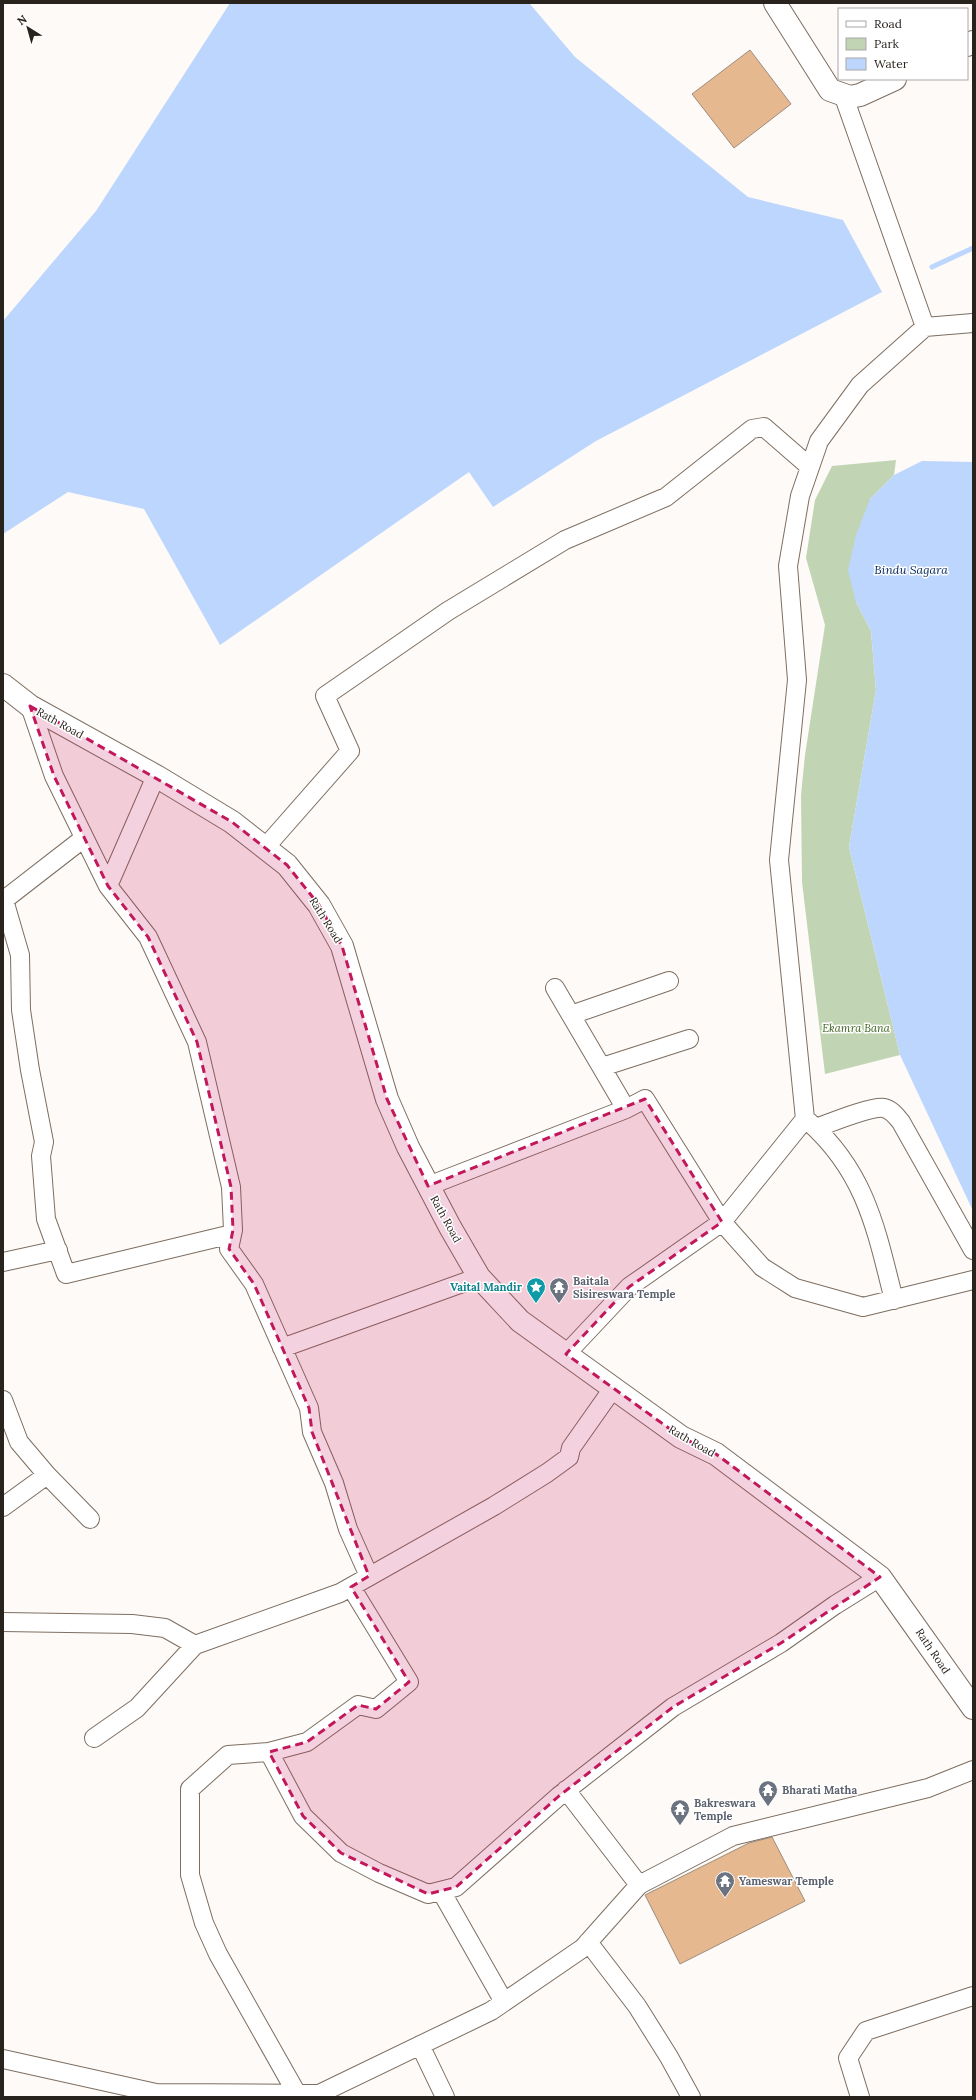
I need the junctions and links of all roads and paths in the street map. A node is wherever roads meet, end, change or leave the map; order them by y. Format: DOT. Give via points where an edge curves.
graph roads {
  1 [pos="775,3"];
  2 [pos="792,3"];
  3 [pos="892,80"];
  4 [pos="841,95"];
  5 [pos="973,323"];
  6 [pos="925,327"];
  7 [pos="810,467"];
  8 [pos="3,685"];
  9 [pos="30,706"];
  10 [pos="156,776"];
  11 [pos="84,838"];
  12 [pos="262,844"];
  13 [pos="108,886"];
  14 [pos="669,980"];
  15 [pos="555,988"];
  16 [pos="571,1015"];
  17 [pos="689,1039"];
  18 [pos="602,1067"];
  19 [pos="626,1108"];
  20 [pos="810,1124"];
  21 [pos="428,1186"];
  22 [pos="722,1222"];
  23 [pos="232,1234"];
  24 [pos="58,1250"];
  25 [pos="973,1250"];
  26 [pos="3,1262"];
  27 [pos="479,1277"];
  28 [pos="973,1280"];
  29 [pos="894,1300"];
  30 [pos="282,1348"];
  31 [pos="566,1354"];
  32 [pos="614,1388"];
  33 [pos="3,1400"];
  34 [pos="47,1475"];
  35 [pos="3,1507"];
  36 [pos="90,1519"];
  37 [pos="369,1576"];
  38 [pos="880,1577"];
  39 [pos="351,1586"];
  40 [pos="3,1622"];
  41 [pos="195,1645"];
  42 [pos="973,1708"];
  43 [pos="94,1738"];
  44 [pos="269,1752"];
  45 [pos="973,1770"];
  46 [pos="566,1790"];
  47 [pos="640,1885"];
  48 [pos="441,1891"];
  49 [pos="588,1942"];
  50 [pos="973,1996"];
  51 [pos="504,2002"];
  52 [pos="420,2046"];
  53 [pos="3,2058"];
  54 [pos="297,2094"];
  55 [pos="318,2096"];
  56 [pos="445,2097"];
  57 [pos="691,2097"];
  58 [pos="860,2097"];
  1 -- 4 [label="street" via="827,87"];
  2 -- 4 [label="street" via="826,61"];
  3 -- 4 [label="street" via="860,95"];
  4 -- 6 [label="street"];
  5 -- 6 [label="street"];
  6 -- 7 [label="street" via="860,385 819,441"];
  7 -- 12 [label="street" via="764,427 752,429 666,497 565,540 435,620 325,696 350,751 270,842"];
  7 -- 20 [label="street" via="800,496 788,566 797,680 778,860"];
  8 -- 9 [label="street, Rath Road"];
  9 -- 10 [label="street, Rath Road"];
  9 -- 11 [label="street" via="54,776"];
  10 -- 12 [label="street, Rath Road" via="232,822"];
  10 -- 13 [label="street"];
  11 -- 13 [label="street"];
  11 -- 24 [label="street" via="4,900 20,955 21,1010 44,1142 41,1156 46,1219"];
  12 -- 21 [label="street, Rath Road" via="292,871 319,905 342,946 387,1099"];
  13 -- 23 [label="street" via="148,937 197,1042 231,1187"];
  14 -- 16 [label="street"];
  15 -- 16 [label="street"];
  16 -- 18 [label="street"];
  17 -- 18 [label="street"];
  18 -- 19 [label="street"];
  19 -- 21 [label="street"];
  19 -- 22 [label="street" via="645,1099"];
  20 -- 22 [label="street"];
  20 -- 25 [label="street" via="871,1110 884,1108 891,1111 901,1122"];
  20 -- 29 [label="street" via="825,1137 847,1165 863,1193 880,1244"];
  21 -- 27 [label="street, Rath Road"];
  22 -- 29 [label="street" via="762,1267 795,1288 863,1307"];
  22 -- 31 [label="street" via="629,1287"];
  23 -- 24 [label="street" via="66,1274"];
  23 -- 30 [label="street" via="229,1249 254,1284"];
  24 -- 26 [label="street"];
  27 -- 30 [label="street"];
  27 -- 31 [label="street, Rath Road" via="520,1321"];
  28 -- 29 [label="street"];
  30 -- 37 [label="street" via="309,1408 312,1432 334,1483 348,1529"];
  31 -- 32 [label="street, Rath Road"];
  32 -- 37 [label="street" via="571,1448 569,1457 494,1506"];
  32 -- 38 [label="street, Rath Road" via="681,1436 716,1454"];
  33 -- 34 [label="street" via="19,1442"];
  34 -- 35 [label="street"];
  34 -- 36 [label="street"];
  37 -- 39 [label="street"];
  38 -- 42 [label="street, Rath Road"];
  38 -- 46 [label="street" via="834,1605 781,1643 673,1707"];
  39 -- 41 [label="street" via="340,1593 298,1609"];
  39 -- 44 [label="street" via="409,1682 376,1709 358,1705 307,1742"];
  40 -- 41 [label="street" via="132,1624 165,1628"];
  41 -- 43 [label="street" via="137,1708"];
  44 -- 48 [label="street" via="303,1816 341,1853 428,1894"];
  44 -- 54 [label="street" via="228,1755 190,1789 190,1875 204,1923 218,1954"];
  45 -- 47 [label="street" via="928,1788 733,1836"];
  46 -- 47 [label="street"];
  46 -- 48 [label="street" via="456,1887"];
  47 -- 49 [label="street"];
  48 -- 51 [label="street"];
  49 -- 51 [label="street"];
  49 -- 57 [label="street" via="637,2006"];
  50 -- 58 [label="street" via="866,2031 848,2058"];
  51 -- 52 [label="street"];
  52 -- 55 [label="street"];
  52 -- 56 [label="street"];
  53 -- 54 [label="street" via="156,2093"];
  54 -- 55 [label="street"];
}
